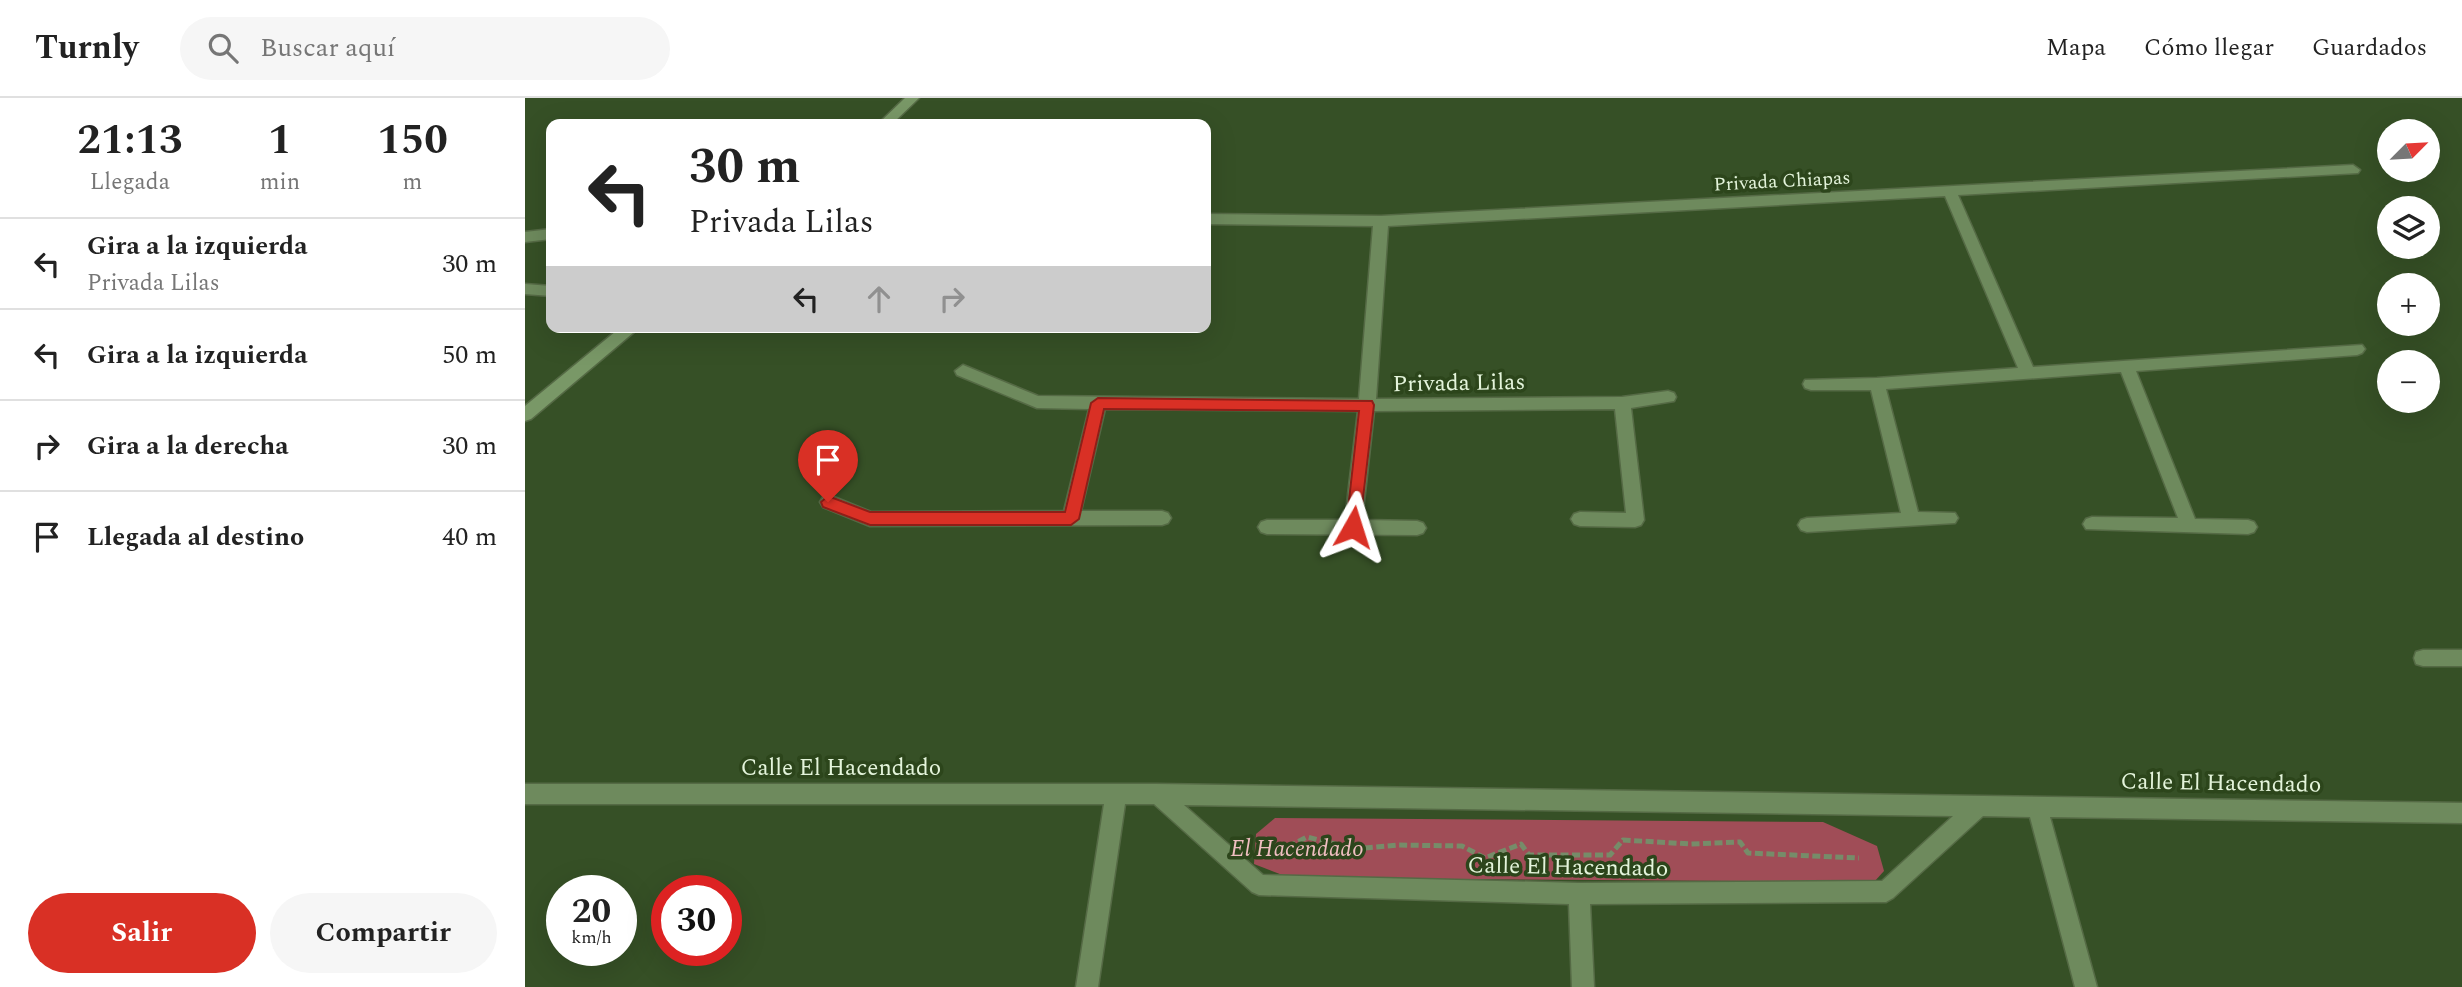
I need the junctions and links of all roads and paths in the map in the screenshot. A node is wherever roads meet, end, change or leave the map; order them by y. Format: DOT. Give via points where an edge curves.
graph roads {
  1 [pos="913,98"];
  2 [pos="890,119"];
  3 [pos="2353,170"];
  4 [pos="1949,190"];
  5 [pos="1211,217"];
  6 [pos="1381,220"];
  7 [pos="546,235"];
  8 [pos="525,237"];
  9 [pos="525,289"];
  10 [pos="546,290"];
  11 [pos="625,333"];
  12 [pos="2357,349"];
  13 [pos="2126,366"];
  14 [pos="963,371"];
  15 [pos="2027,371"];
  16 [pos="1811,384"];
  17 [pos="1877,384"];
  18 [pos="1668,397"];
  19 [pos="1098,403"];
  20 [pos="1622,403"];
  21 [pos="1367,405"];
  22 [pos="525,415"];
  23 [pos="828,502"];
  24 [pos="1163,518"];
  25 [pos="1949,518"];
  26 [pos="1071,519"];
  27 [pos="1580,519"];
  28 [pos="1912,519"];
  29 [pos="2092,524"];
  30 [pos="1807,525"];
  31 [pos="2189,525"];
  32 [pos="1267,527"];
  33 [pos="1353,527"];
  34 [pos="2248,527"];
  35 [pos="1417,528"];
  36 [pos="2423,658"];
  37 [pos="2462,658"];
  38 [pos="525,794"];
  39 [pos="1117,794"];
  40 [pos="1157,794"];
  41 [pos="1980,805"];
  42 [pos="2037,806"];
  43 [pos="2462,813"];
  44 [pos="1255,850"];
  45 [pos="1867,858"];
  46 [pos="1579,894"];
  47 [pos="1087,987"];
  48 [pos="1583,987"];
  49 [pos="2087,987"];
  1 -- 2 [label="street"];
  3 -- 4 [label="street, Privada Chiapas"];
  4 -- 6 [label="street, Privada Chiapas"];
  4 -- 15 [label="street"];
  5 -- 6 [label="street, Privada Chiapas"];
  6 -- 21 [label="street"];
  7 -- 8 [label="street"];
  9 -- 10 [label="street"];
  11 -- 22 [label="street"];
  12 -- 13 [label="street"];
  13 -- 15 [label="street"];
  13 -- 31 [label="street"];
  14 -- 19 [label="street, Privada Lilas" via="1037,402"];
  15 -- 17 [label="street"];
  16 -- 17 [label="street"];
  17 -- 28 [label="street"];
  18 -- 20 [label="street, Privada Lilas"];
  19 -- 21 [label="street, Privada Lilas"];
  19 -- 26 [label="street"];
  20 -- 21 [label="street, Privada Lilas"];
  20 -- 27 [label="street" via="1635,520"];
  21 -- 33 [label="street"];
  23 -- 26 [label="street" via="870,519"];
  24 -- 26 [label="street"];
  25 -- 28 [label="street"];
  28 -- 30 [label="street"];
  29 -- 31 [label="street"];
  31 -- 34 [label="street"];
  32 -- 33 [label="street"];
  33 -- 35 [label="street"];
  36 -- 37 [label="street"];
  38 -- 39 [label="street, Calle El Hacendado"];
  39 -- 40 [label="street, Calle El Hacendado"];
  39 -- 47 [label="street"];
  40 -- 41 [label="street, Calle El Hacendado"];
  40 -- 46 [label="street, Calle El Hacendado" via="1259,885"];
  41 -- 42 [label="street, Calle El Hacendado"];
  41 -- 46 [label="street, Calle El Hacendado" via="1886,891"];
  42 -- 43 [label="street, Calle El Hacendado"];
  42 -- 49 [label="street"];
  44 -- 45 [label="path" via="1282,850 1307,837 1355,849 1462,846 1485,858 1521,844 1528,855 1610,855 1623,840 1740,842 1748,853"];
  46 -- 48 [label="street"];
}
